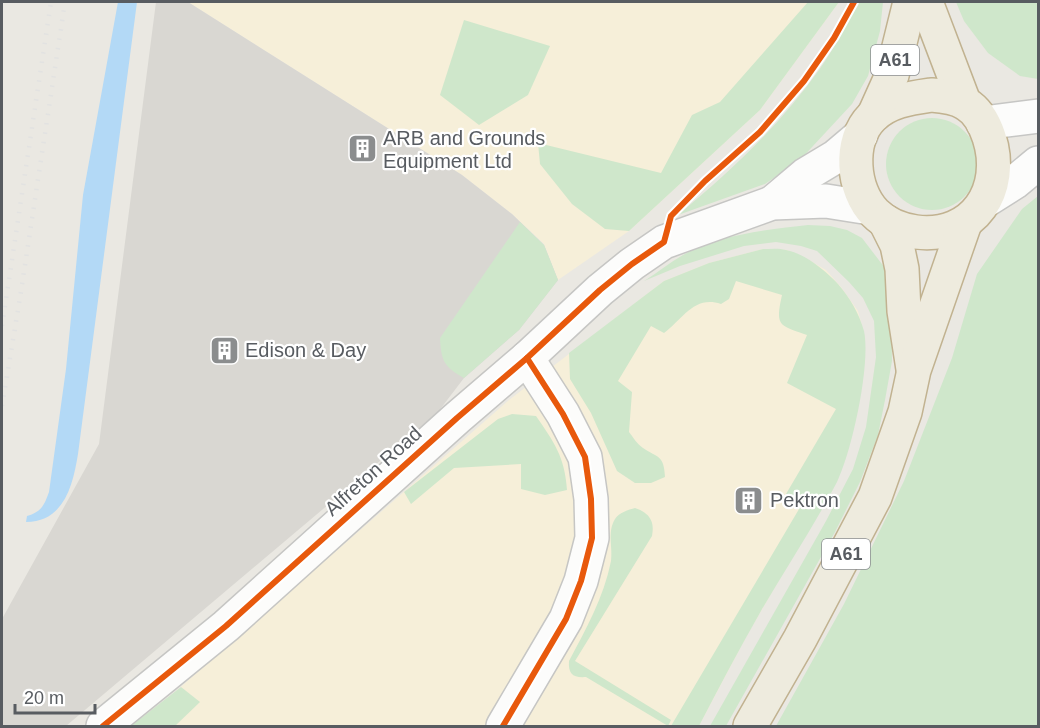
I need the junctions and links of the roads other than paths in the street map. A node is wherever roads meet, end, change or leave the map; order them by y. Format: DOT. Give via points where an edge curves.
graph roads {
  1 [pos="910,2"];
  2 [pos="926,2"];
  3 [pos="974,112"];
  4 [pos="1038,116"];
  5 [pos="867,125"];
  6 [pos="1038,163"];
  7 [pos="772,203"];
  8 [pos="975,212"];
  9 [pos="878,214"];
  10 [pos="527,358"];
  11 [pos="914,370"];
  12 [pos="104,726"];
  13 [pos="503,726"];
  14 [pos="750,726"];
  1 -- 5 [label="highway, Alfreton Road / A61" via="892,75"];
  2 -- 3 [label="highway, A61"];
  3 -- 4 [label="street"];
  3 -- 5 [label="highway" via="946,96 917,97 888,106"];
  3 -- 8 [label="highway" via="994,156 991,187"];
  5 -- 7 [label="street, Alfreton Road" via="835,157 805,175"];
  5 -- 9 [label="highway" via="856,154 856,170 863,194"];
  6 -- 8 [label="street"];
  7 -- 9 [label="street, Alfreton Road" via="826,201"];
  7 -- 10 [label="street, Alfreton Road" via="664,242 600,290"];
  8 -- 9 [label="highway" via="940,232 900,229"];
  8 -- 11 [label="highway, A61"];
  9 -- 11 [label="highway, A61" via="897,244"];
  10 -- 12 [label="street, Alfreton Road" via="226,626"];
  10 -- 13 [label="street" via="585,457 592,538 566,619"];
  11 -- 14 [label="highway, A61" via="905,412 875,496"];
}
